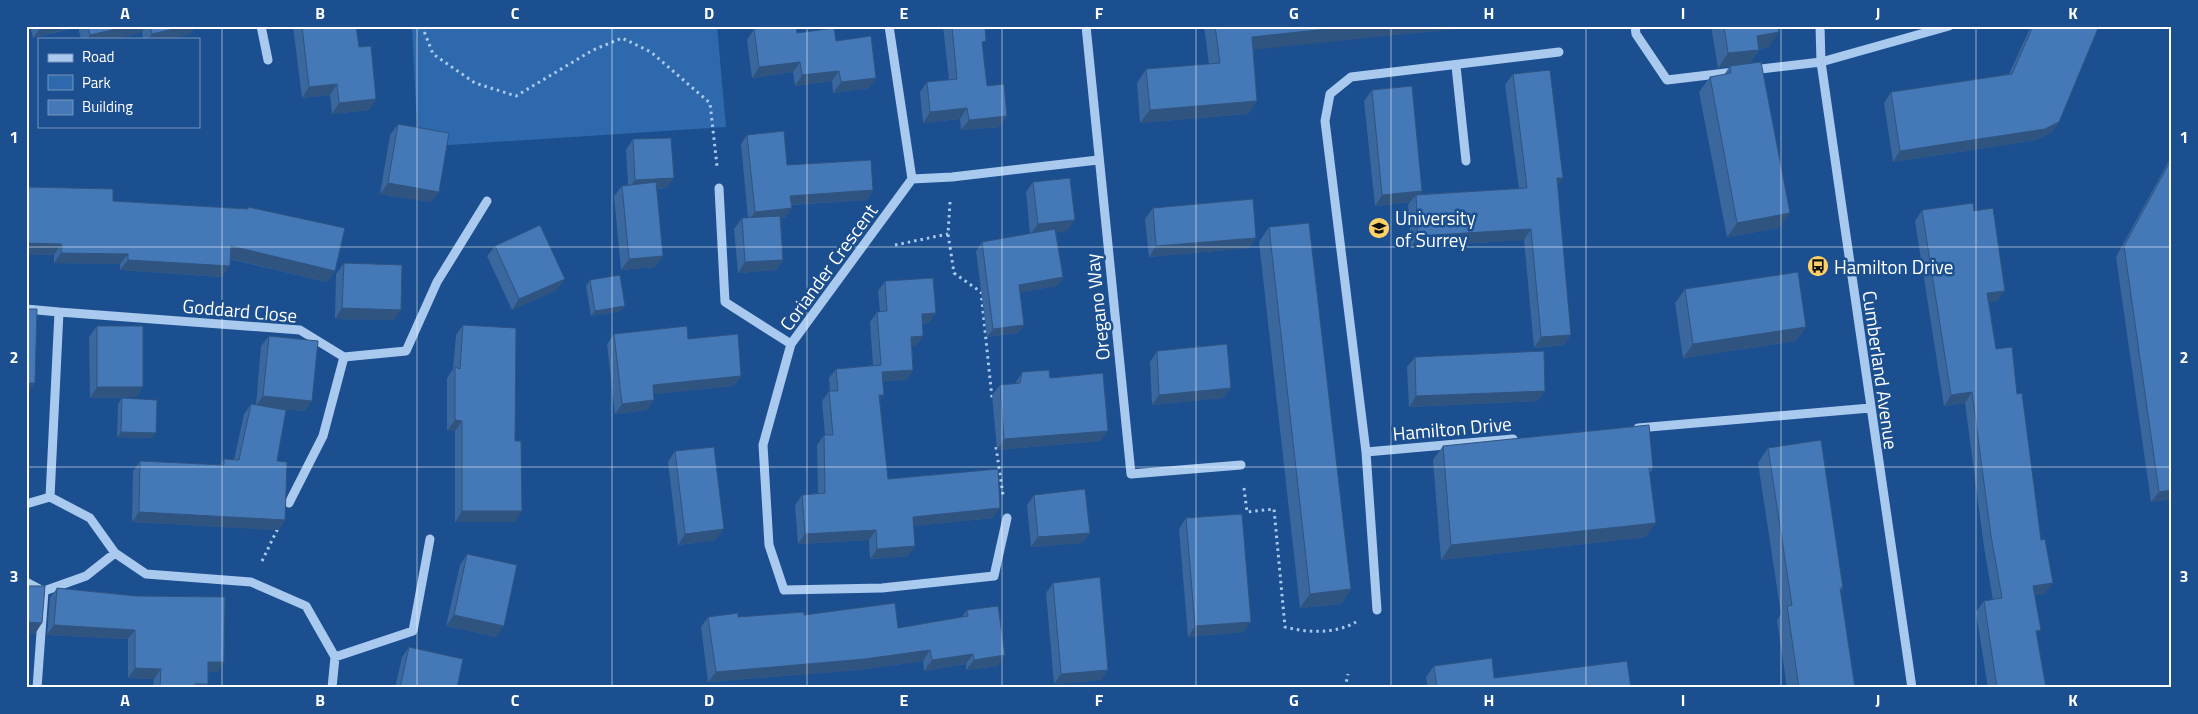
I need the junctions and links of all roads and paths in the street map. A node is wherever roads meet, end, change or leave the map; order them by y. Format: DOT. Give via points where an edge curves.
graph roads {
  1 [pos="261,26"];
  2 [pos="422,26"];
  3 [pos="889,26"];
  4 [pos="1086,26"];
  5 [pos="1635,26"];
  6 [pos="1820,26"];
  7 [pos="1949,26"];
  8 [pos="1559,52"];
  9 [pos="268,60"];
  10 [pos="1821,62"];
  11 [pos="1456,66"];
  12 [pos="1098,160"];
  13 [pos="1466,161"];
  14 [pos="952,177"];
  15 [pos="912,179"];
  16 [pos="719,188"];
  17 [pos="486,201"];
  18 [pos="948,234"];
  19 [pos="869,238"];
  20 [pos="26,310"];
  21 [pos="60,312"];
  22 [pos="791,344"];
  23 [pos="344,357"];
  24 [pos="993,404"];
  25 [pos="1870,408"];
  26 [pos="1633,429"];
  27 [pos="1524,438"];
  28 [pos="996,440"];
  29 [pos="1366,452"];
  30 [pos="1240,466"];
  31 [pos="50,497"];
  32 [pos="289,502"];
  33 [pos="26,504"];
  34 [pos="1007,518"];
  35 [pos="430,539"];
  36 [pos="115,553"];
  37 [pos="26,582"];
  38 [pos="251,582"];
  39 [pos="44,591"];
  40 [pos="1376,610"];
  41 [pos="335,658"];
  42 [pos="1348,674"];
  43 [pos="37,688"];
  44 [pos="332,688"];
  45 [pos="1345,688"];
  46 [pos="1912,688"];
  1 -- 9 [label="street"];
  2 -- 16 [label="path" via="433,54 475,83 516,96 593,50 622,38 651,52 710,102"];
  3 -- 15 [label="street"];
  4 -- 12 [label="street, Oregano Way"];
  5 -- 10 [label="street" via="1636,34 1667,80"];
  6 -- 10 [label="street, Cumberland Avenue"];
  7 -- 10 [label="street"];
  8 -- 11 [label="street"];
  10 -- 25 [label="street, Cumberland Avenue"];
  11 -- 13 [label="street"];
  11 -- 29 [label="street" via="1351,77 1330,94 1325,122"];
  12 -- 14 [label="street"];
  12 -- 30 [label="street, Oregano Way" via="1131,474"];
  14 -- 15 [label="street"];
  14 -- 18 [label="path"];
  15 -- 19 [label="street, Coriander Crescent"];
  16 -- 22 [label="street" via="725,302"];
  17 -- 23 [label="street" via="437,282 406,351"];
  18 -- 19 [label="path" via="889,246"];
  18 -- 24 [label="path" via="954,273 981,292"];
  19 -- 22 [label="street, Coriander Crescent"];
  20 -- 21 [label="street, Goddard Close"];
  21 -- 23 [label="street, Goddard Close" via="300,330"];
  21 -- 31 [label="street"];
  22 -- 34 [label="street, Coriander Crescent" via="762,445 769,545 784,590 882,588 994,576"];
  23 -- 32 [label="street" via="323,436"];
  25 -- 26 [label="street"];
  25 -- 46 [label="street, Cumberland Avenue"];
  27 -- 29 [label="street, Hamilton Drive"];
  28 -- 34 [label="path"];
  29 -- 40 [label="street"];
  30 -- 40 [label="path" via="1247,512 1274,509 1285,627 1304,632 1344,628"];
  31 -- 33 [label="street"];
  31 -- 36 [label="street" via="90,518"];
  32 -- 38 [label="path"];
  35 -- 41 [label="street" via="413,631"];
  36 -- 38 [label="street" via="146,574"];
  36 -- 39 [label="street" via="86,576"];
  37 -- 39 [label="street"];
  38 -- 41 [label="street" via="306,606"];
  39 -- 43 [label="street"];
  41 -- 44 [label="street"];
  42 -- 45 [label="path"];
}
